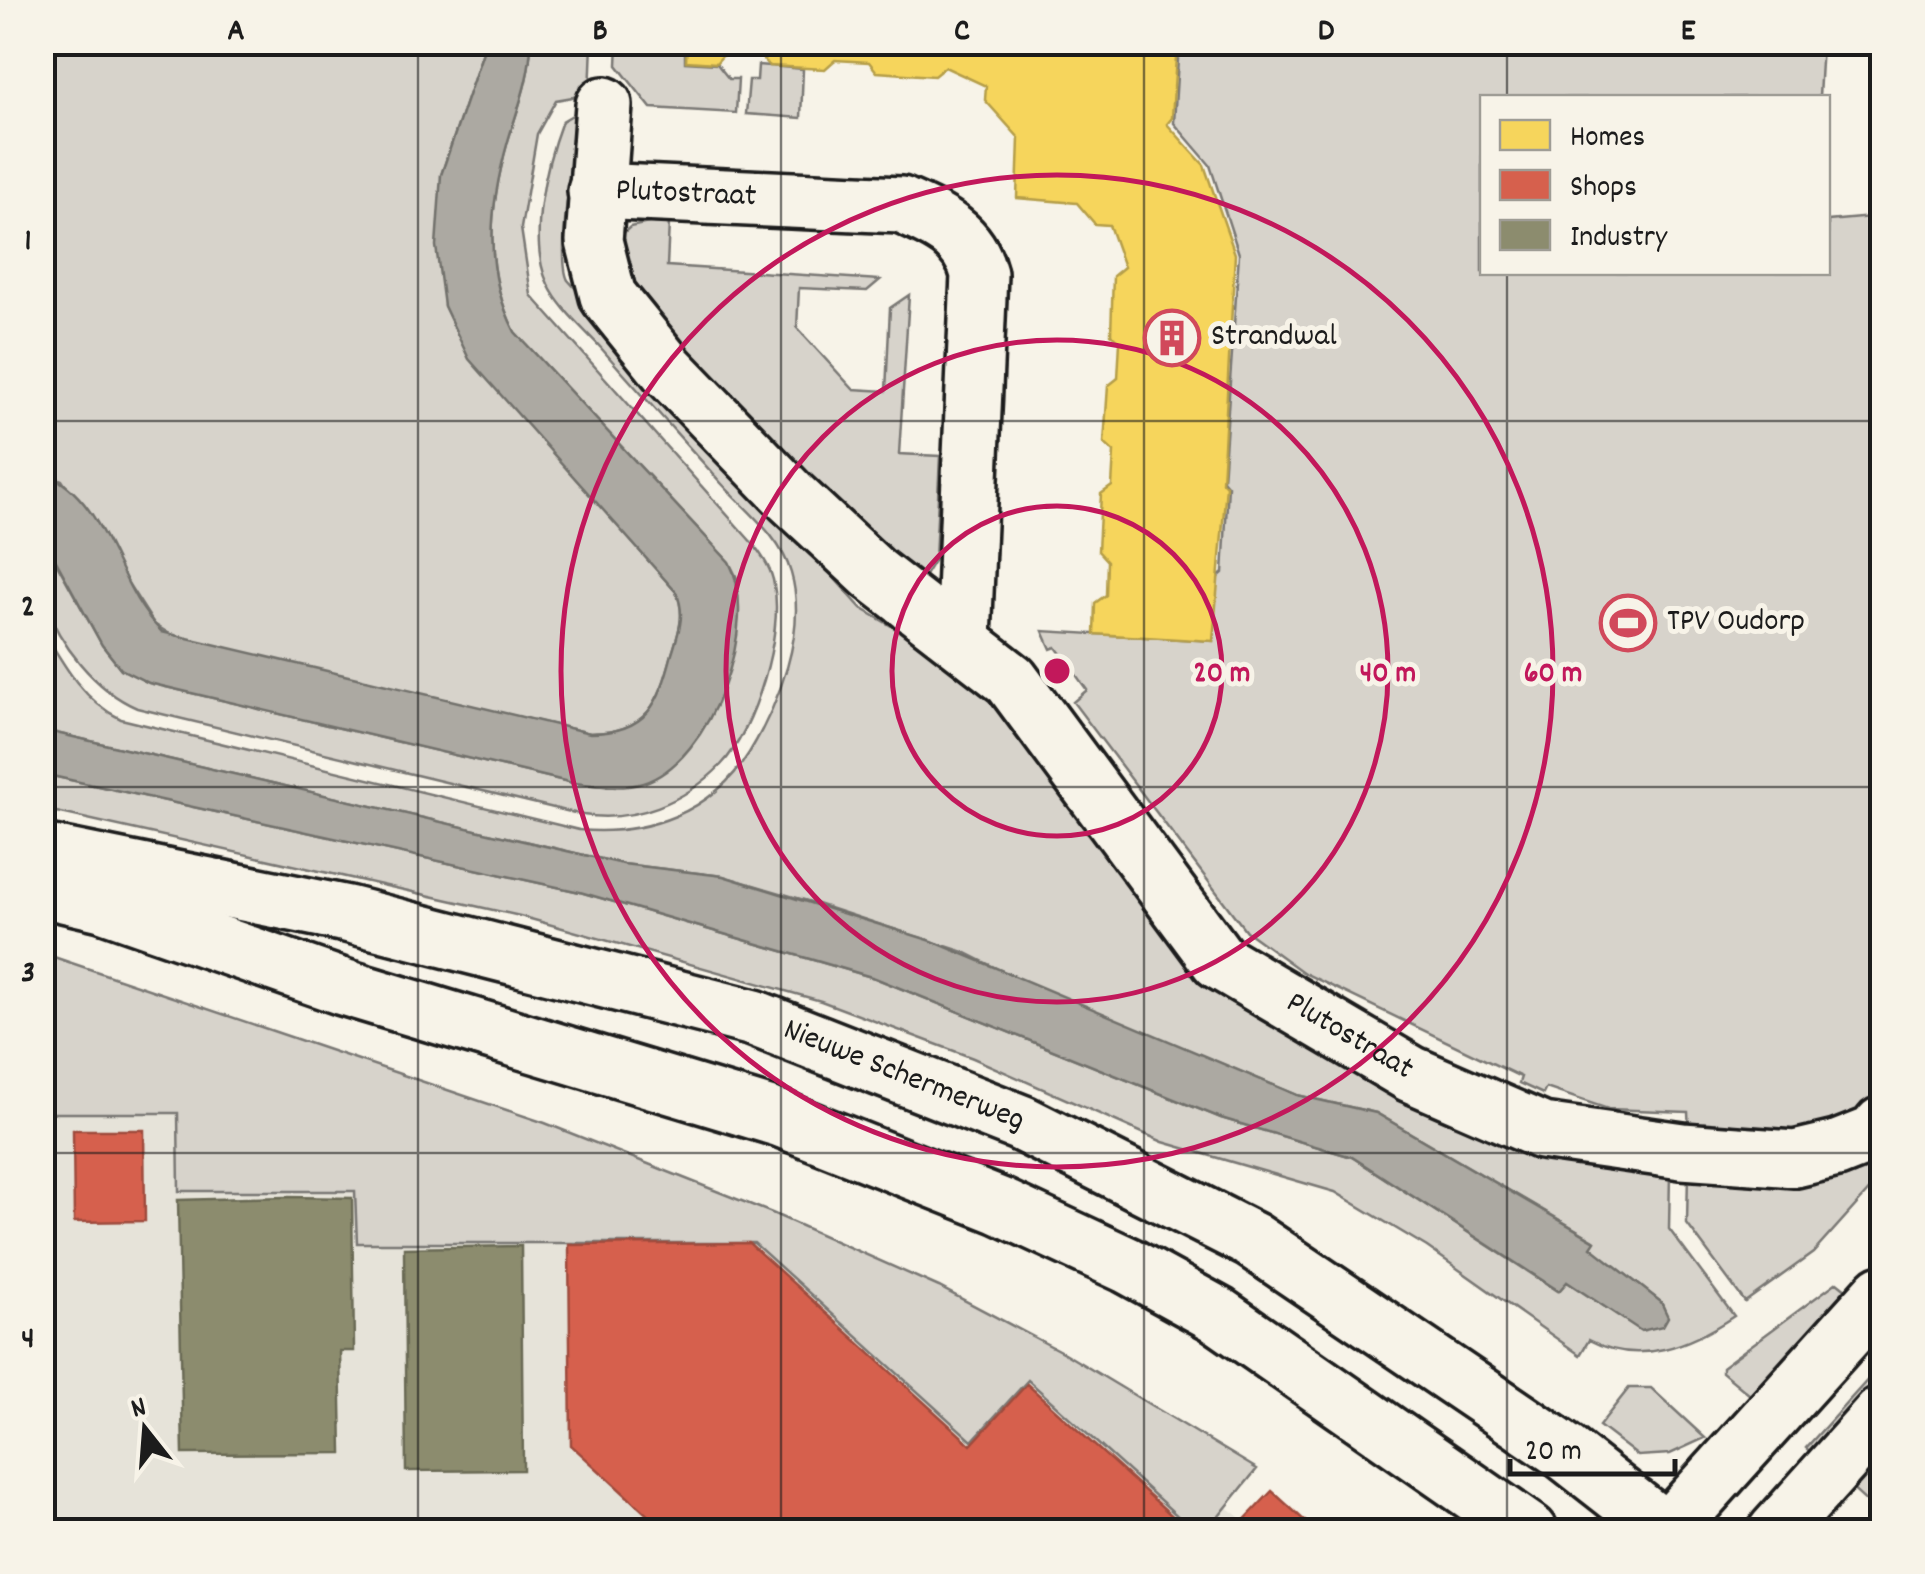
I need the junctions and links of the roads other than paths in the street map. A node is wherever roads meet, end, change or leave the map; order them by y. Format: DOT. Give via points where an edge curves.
graph roads {
  1 [pos="604,104"];
  2 [pos="596,191"];
  3 [pos="963,639"];
  4 [pos="42,852"];
  5 [pos="42,889"];
  6 [pos="1882,1125"];
  7 [pos="1882,1294"];
  8 [pos="1882,1414"];
  9 [pos="1666,1531"];
  10 [pos="1530,1532"];
  11 [pos="1776,1532"];
  1 -- 2 [label="main road"];
  2 -- 3 [label="main road, Plutostraat" via="594,240 608,296 667,369 874,574"];
  2 -- 3 [label="main road, Plutostraat" via="901,205 943,223 973,250 979,274"];
  3 -- 6 [label="main road, Plutostraat" via="1012,680 1219,961 1411,1074 1542,1131 1682,1152 1795,1159 1837,1150"];
  4 -- 9 [label="main road, Nieuwe Schermerweg" via="347,914 754,1018 1021,1122 1252,1240 1565,1452"];
  5 -- 10 [label="main road" via="781,1119 1000,1206 1218,1316"];
  7 -- 9 [label="main road"];
  8 -- 11 [label="main road"];
}
